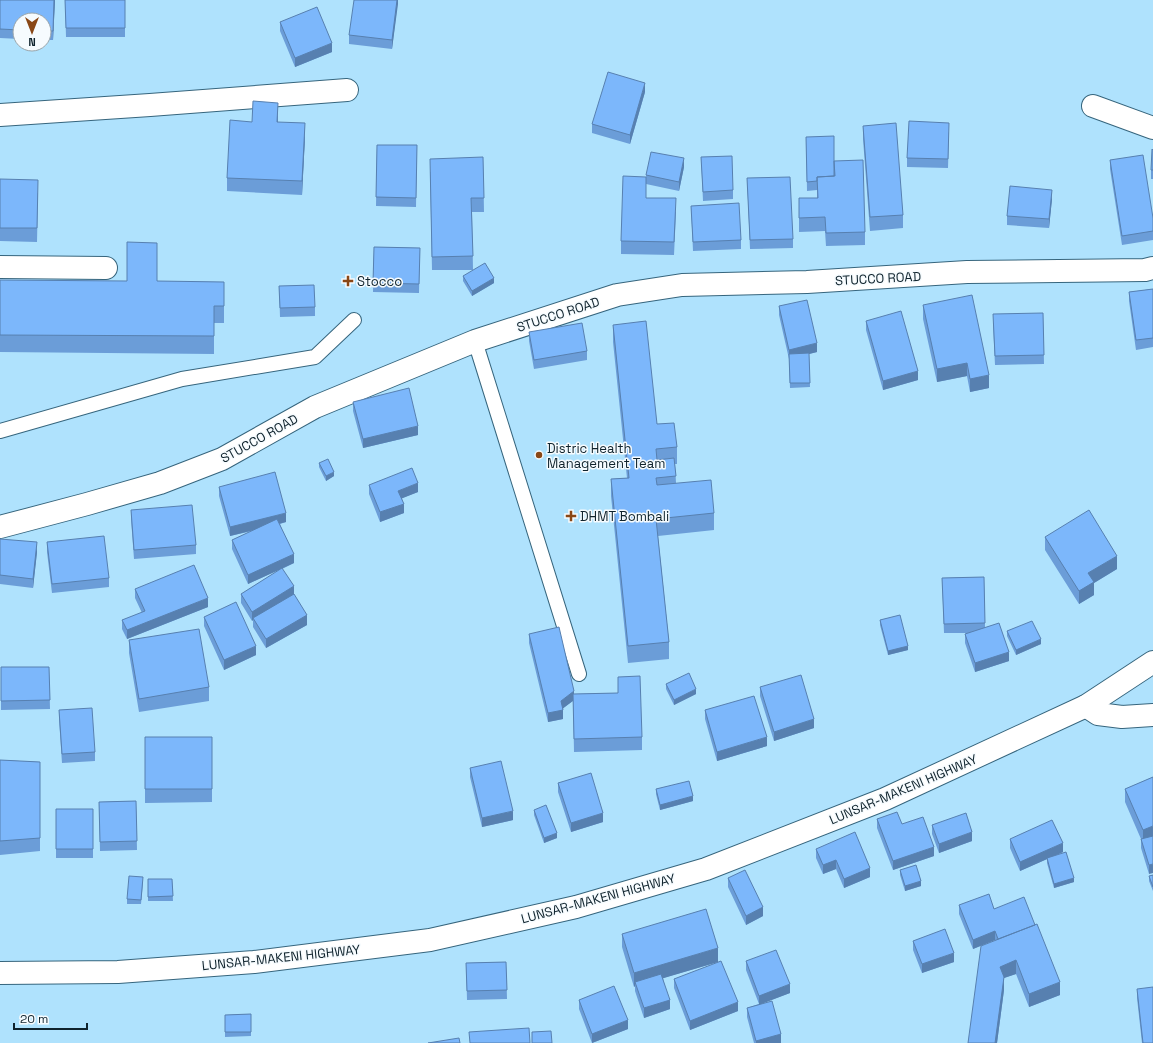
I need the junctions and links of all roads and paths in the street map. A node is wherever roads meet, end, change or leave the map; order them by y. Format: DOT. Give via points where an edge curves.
graph roads {
  1 [pos="347,90"];
  2 [pos="1093,106"];
  3 [pos="0,115"];
  4 [pos="1153,128"];
  5 [pos="0,267"];
  6 [pos="106,268"];
  7 [pos="1153,268"];
  8 [pos="354,320"];
  9 [pos="475,341"];
  10 [pos="0,431"];
  11 [pos="0,526"];
  12 [pos="1153,662"];
  13 [pos="579,674"];
  14 [pos="1086,706"];
  15 [pos="1153,715"];
  16 [pos="0,973"];
  1 -- 3 [label="street"];
  2 -- 4 [label="street"];
  5 -- 6 [label="street"];
  7 -- 9 [label="street, STUCCO ROAD" via="967,272 807,282 682,285 617,295"];
  8 -- 10 [label="lane" via="315,357 182,379"];
  9 -- 11 [label="street, STUCCO ROAD" via="315,407 222,459 160,483"];
  9 -- 13 [label="lane"];
  12 -- 14 [label="street, LUNSAR-MAKENI HIGHWAY"];
  14 -- 15 [label="street" via="1098,714 1122,717"];
  14 -- 16 [label="street, LUNSAR-MAKENI HIGHWAY" via="885,799 706,869 576,907 430,940 254,962 118,972"];
}
